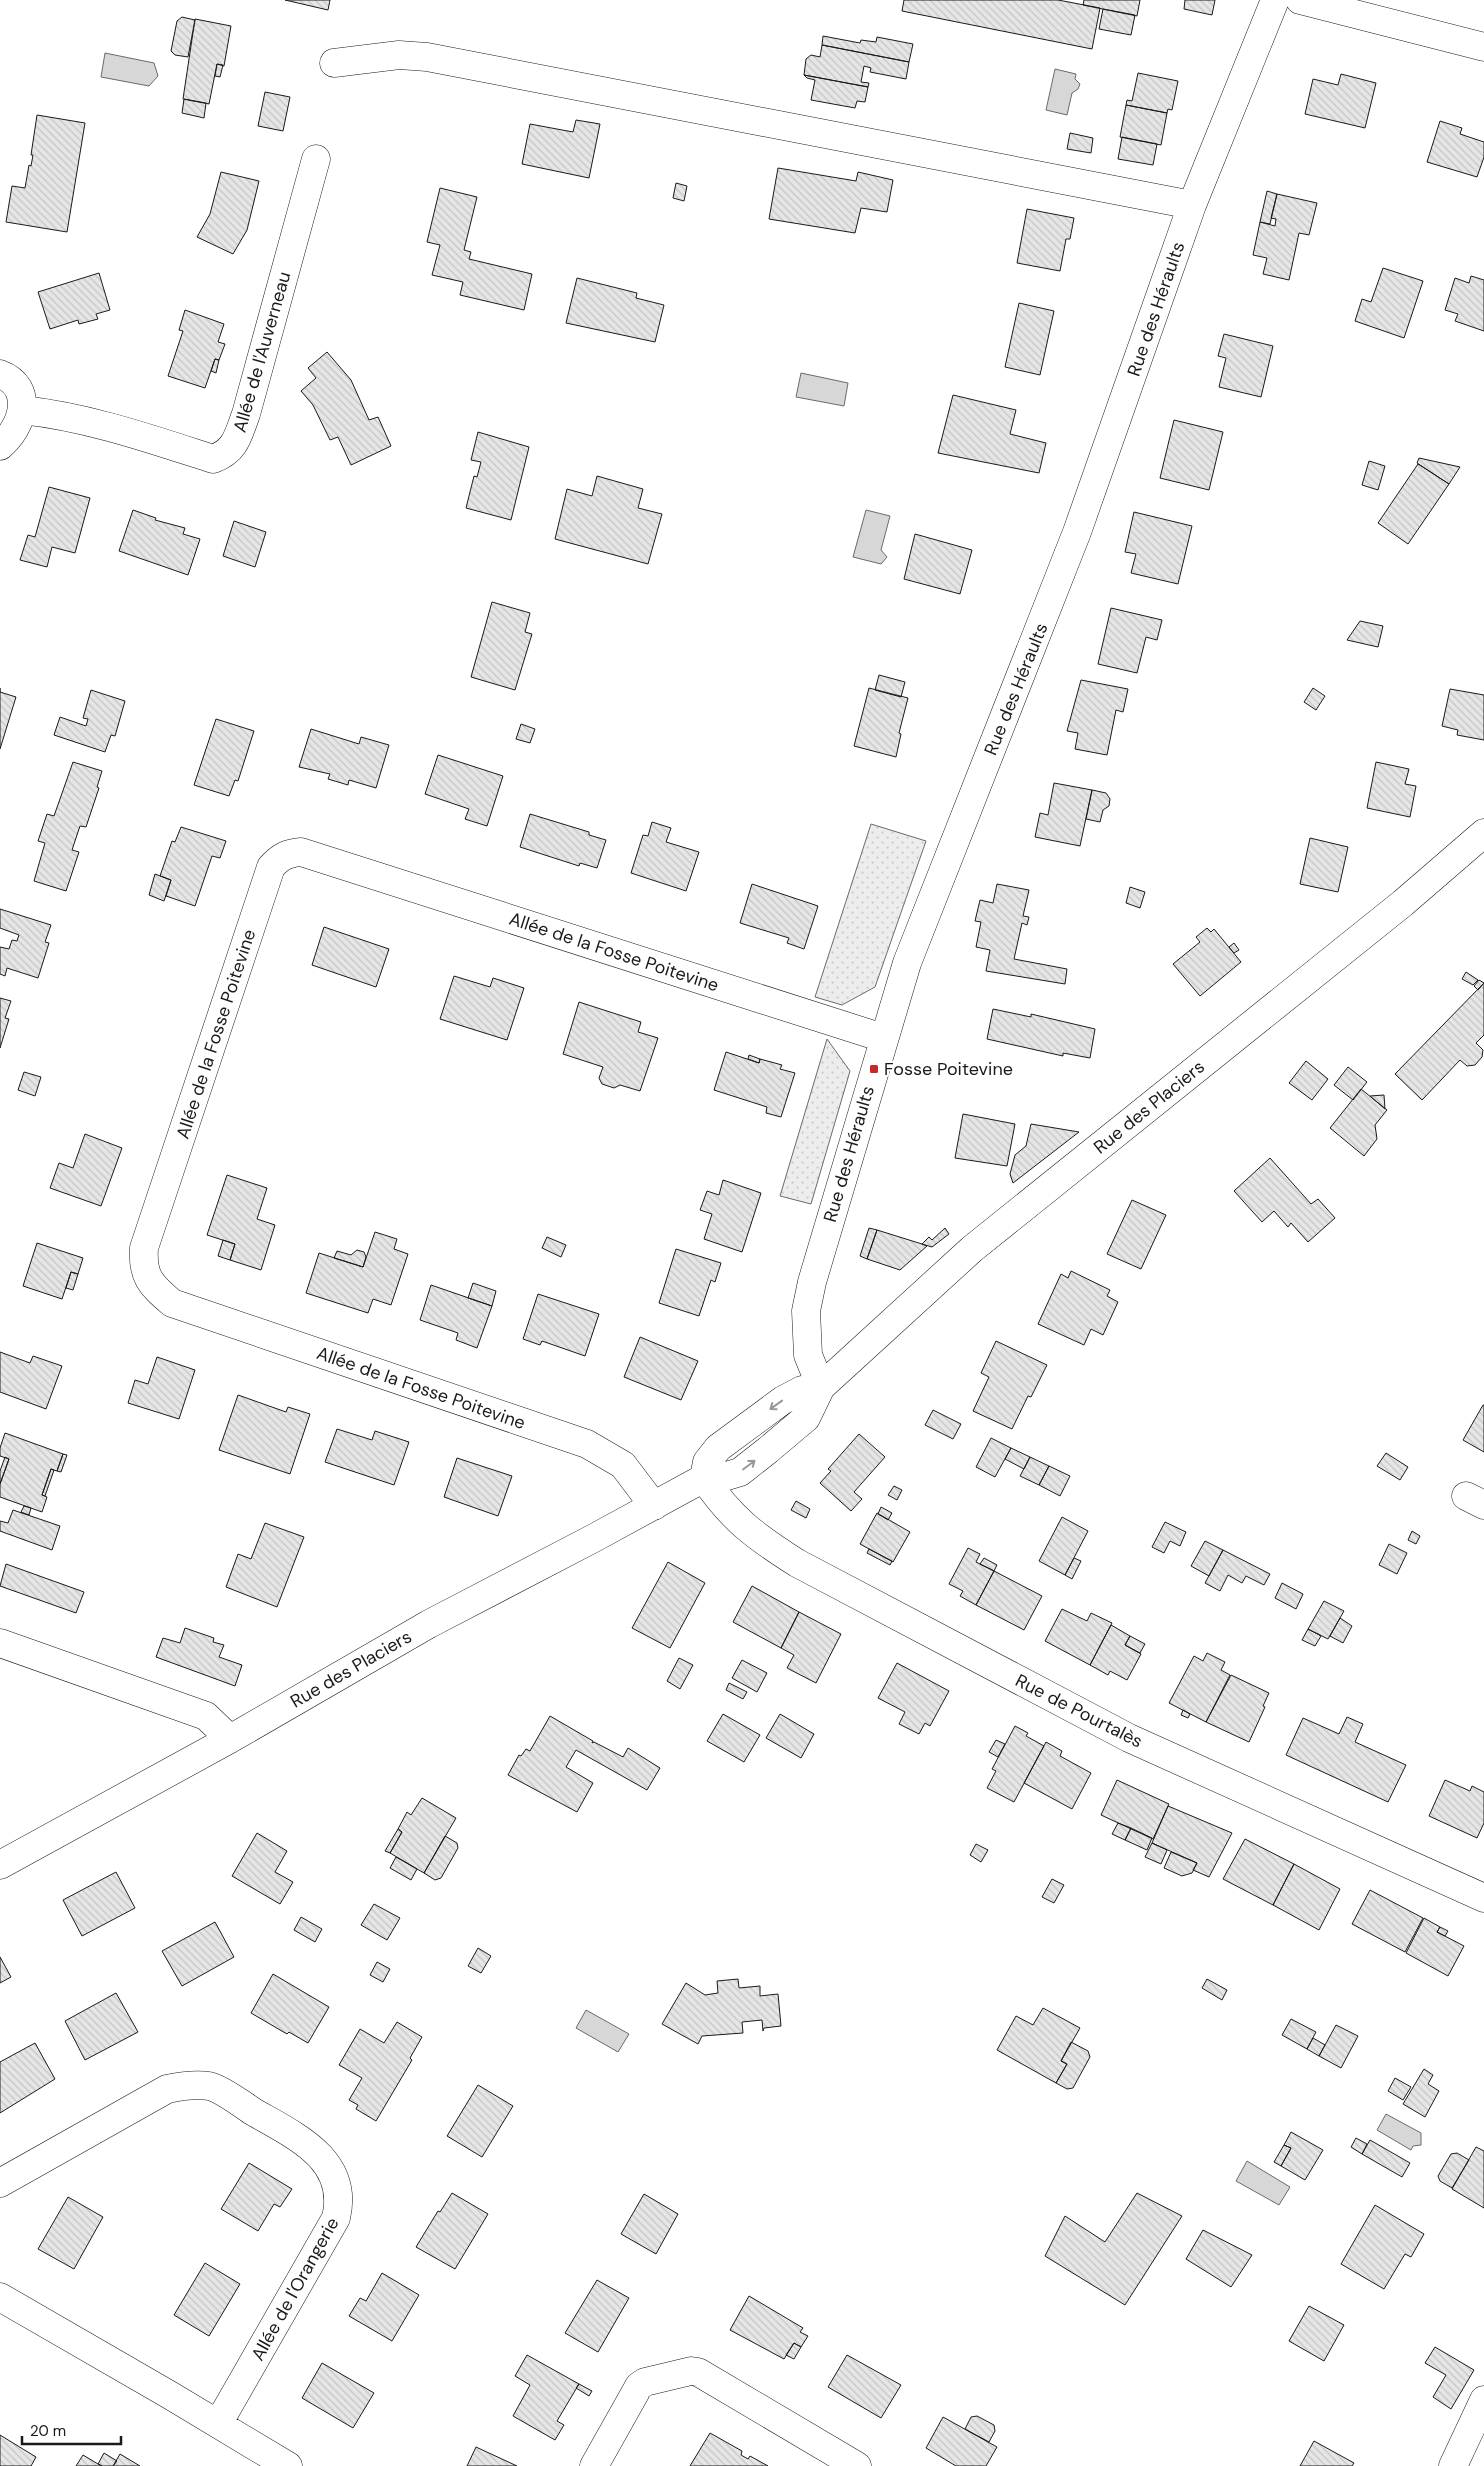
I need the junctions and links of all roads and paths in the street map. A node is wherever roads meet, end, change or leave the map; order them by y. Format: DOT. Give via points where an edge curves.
graph roads {
  1 [pos="1275,0"];
  2 [pos="1300,0"];
  3 [pos="1484,47"];
  4 [pos="334,63"];
  5 [pos="316,159"];
  6 [pos="1192,204"];
  7 [pos="0,374"];
  8 [pos="22,410"];
  9 [pos="0,446"];
  10 [pos="1484,833"];
  11 [pos="884,1038"];
  12 [pos="821,1387"];
  13 [pos="704,1478"];
  14 [pos="654,1506"];
  15 [pos="0,1644"];
  16 [pos="230,1739"];
  17 [pos="0,1865"];
  18 [pos="1484,1898"];
  19 [pos="0,2183"];
  20 [pos="0,2297"];
  21 [pos="1484,2400"];
  22 [pos="218,2424"];
  23 [pos="288,2466"];
  24 [pos="594,2466"];
  25 [pos="857,2466"];
  26 [pos="1453,2466"];
  1 -- 6 [label="street, Rue des Héraults"];
  2 -- 3 [label="street"];
  4 -- 6 [label="street" via="399,55 427,57"];
  5 -- 8 [label="street, Allée de l'Auverneau" via="246,414 234,444 225,455 213,459 132,433"];
  6 -- 11 [label="street, Rue des Héraults" via="1078,532 918,934"];
  7 -- 8 [label="street" via="17,384 22,396"];
  8 -- 9 [label="street" via="19,424"];
  10 -- 12 [label="street, Rue des Placiers" via="1403,903 972,1250"];
  11 -- 12 [label="street, Rue des Héraults" via="806,1311 808,1355"];
  11 -- 14 [label="street, Allée de la Fosse Poitevine" via="301,852 279,858 271,867 144,1248 143,1266 152,1286 172,1303 587,1444 623,1465"];
  12 -- 13 [label="street, Rue des Placiers" via="806,1418 740,1472 720,1478"];
  13 -- 14 [label="street, Rue des Placiers"];
  13 -- 18 [label="street, Rue de Pourtalès" via="734,1518 758,1539 797,1563 1129,1738"];
  14 -- 16 [label="street, Rue des Placiers" via="429,1624"];
  15 -- 16 [label="street" via="206,1716"];
  16 -- 17 [label="street, Rue des Placiers"];
  19 -- 22 [label="street, Allée de l'Orangerie" via="167,2089 187,2085 211,2086 311,2146 326,2163 337,2184 340,2201 336,2218"];
  20 -- 22 [label="street"];
  21 -- 26 [label="street"];
  22 -- 23 [label="street"];
  24 -- 25 [label="street" via="639,2386 691,2371 698,2372"];
}
